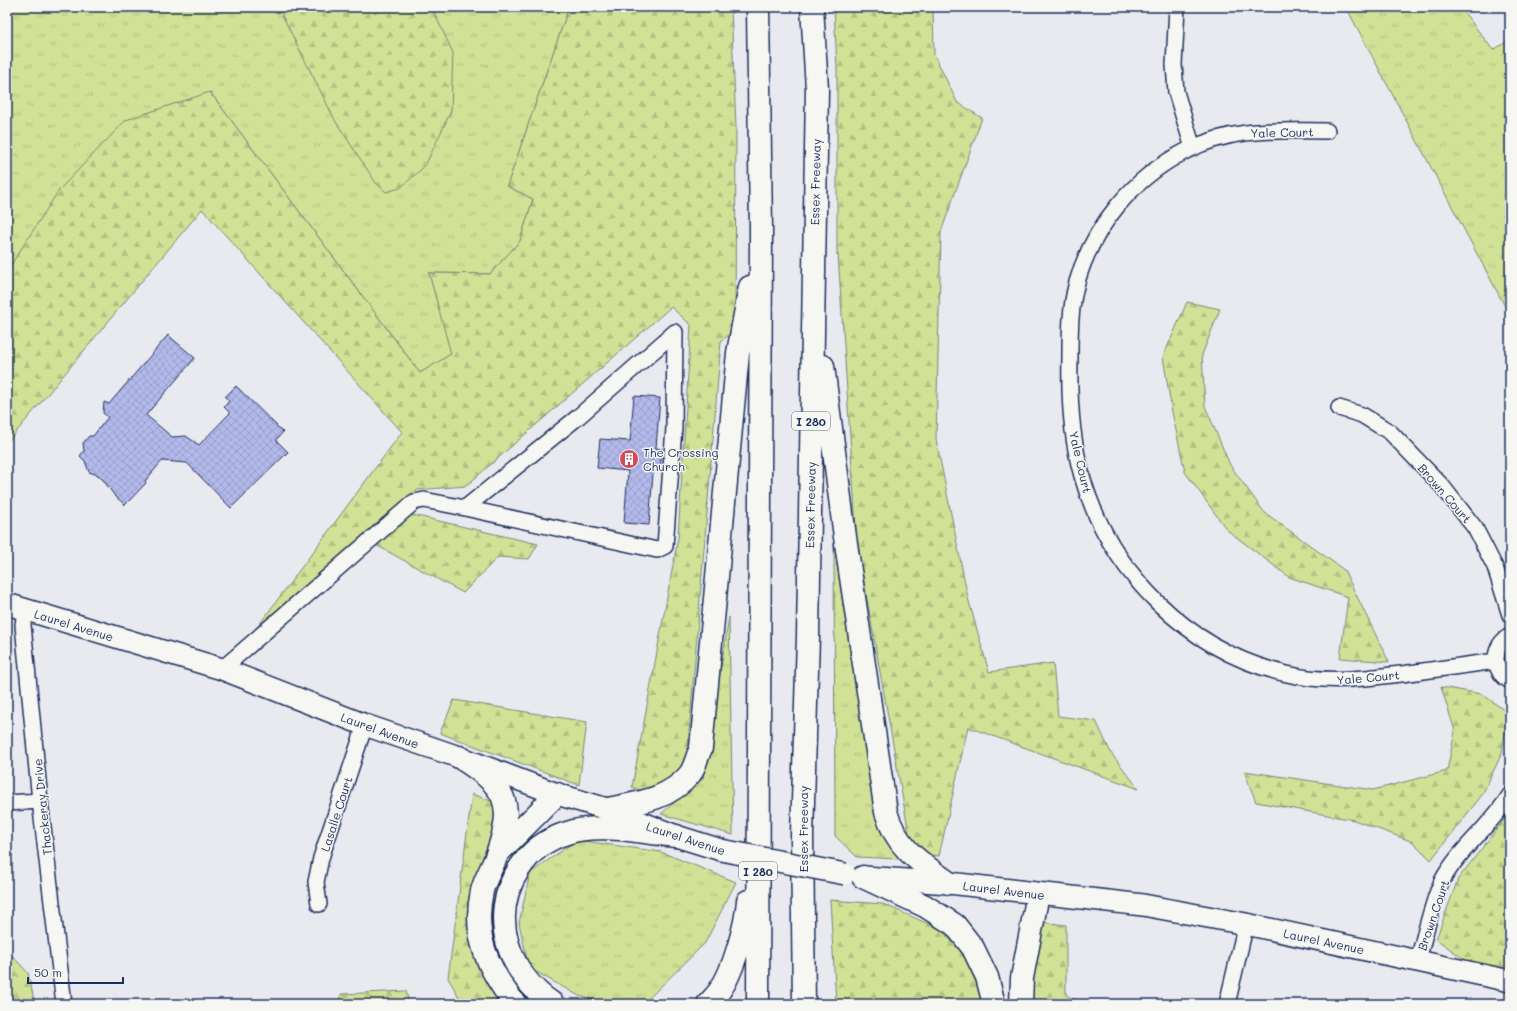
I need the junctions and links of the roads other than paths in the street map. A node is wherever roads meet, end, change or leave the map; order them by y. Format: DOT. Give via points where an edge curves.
graph roads {
  1 [pos="758,7"];
  2 [pos="812,7"];
  3 [pos="1177,7"];
  4 [pos="1327,131"];
  5 [pos="1193,148"];
  6 [pos="760,231"];
  7 [pos="813,296"];
  8 [pos="1339,408"];
  9 [pos="465,508"];
  10 [pos="16,607"];
  11 [pos="1510,615"];
  12 [pos="1510,636"];
  13 [pos="1496,662"];
  14 [pos="222,669"];
  15 [pos="1510,680"];
  16 [pos="365,725"];
  17 [pos="459,757"];
  18 [pos="803,766"];
  19 [pos="557,794"];
  20 [pos="1510,795"];
  21 [pos="40,801"];
  22 [pos="758,801"];
  23 [pos="7,803"];
  24 [pos="607,810"];
  25 [pos="676,836"];
  26 [pos="497,854"];
  27 [pos="854,876"];
  28 [pos="949,883"];
  29 [pos="1038,894"];
  30 [pos="319,904"];
  31 [pos="1246,924"];
  32 [pos="1418,960"];
  33 [pos="1510,981"];
  34 [pos="64,1004"];
  35 [pos="515,1004"];
  36 [pos="553,1004"];
  37 [pos="708,1004"];
  38 [pos="758,1004"];
  39 [pos="804,1004"];
  40 [pos="820,1004"];
  41 [pos="994,1004"];
  42 [pos="1021,1004"];
  43 [pos="1227,1004"];
  1 -- 6 [label="highway, I 280"];
  2 -- 7 [label="highway, Essex Freeway / I 280" via="817,88"];
  3 -- 5 [label="street" via="1174,65 1176,92"];
  4 -- 5 [label="street, Yale Court" via="1251,131"];
  5 -- 13 [label="street, Yale Court" via="1149,174 1118,205 1094,241 1077,282 1070,325 1069,389 1075,448 1091,505 1104,532 1136,581 1179,622 1203,639 1256,665 1313,680 1353,680"];
  6 -- 22 [label="highway, I 280"];
  6 -- 24 [label="highway" via="738,353 701,748 690,773 678,786 656,799"];
  7 -- 18 [label="highway, Essex Freeway / I 280" via="808,637"];
  7 -- 28 [label="highway" via="845,537 886,812 895,836 904,848"];
  8 -- 11 [label="street, Brown Court" via="1362,415 1390,432 1442,486 1475,528 1495,567"];
  9 -- 9 [label="street" via="657,550 665,546 674,428 675,332 578,417"];
  9 -- 14 [label="street" via="424,500 414,502"];
  10 -- 14 [label="main road, Laurel Avenue"];
  10 -- 21 [label="street, Thackeray Drive" via="23,625"];
  12 -- 13 [label="street" via="1499,646"];
  13 -- 15 [label="street" via="1501,674"];
  14 -- 16 [label="main road, Laurel Avenue"];
  16 -- 17 [label="main road, Laurel Avenue"];
  16 -- 30 [label="street, Lasalle Court" via="321,858 316,882"];
  17 -- 19 [label="main road, Laurel Avenue"];
  17 -- 26 [label="highway" via="485,774 500,792 504,802 507,817"];
  18 -- 39 [label="highway, Essex Freeway / I 280"];
  18 -- 40 [label="highway" via="812,833"];
  19 -- 24 [label="main road, Laurel Avenue"];
  19 -- 26 [label="highway"];
  20 -- 32 [label="street, Brown Court" via="1442,881"];
  21 -- 23 [label="street"];
  21 -- 34 [label="street, Thackeray Drive"];
  22 -- 37 [label="highway" via="747,912 729,974 720,991"];
  22 -- 38 [label="highway, I 280"];
  24 -- 25 [label="main road, Laurel Avenue"];
  25 -- 27 [label="main road, Laurel Avenue, bridge" via="721,850"];
  25 -- 36 [label="highway" via="602,828 575,830 546,842 522,865 514,877 505,902 503,915 506,940 521,974"];
  26 -- 35 [label="highway" via="482,889 480,936 492,972"];
  27 -- 28 [label="main road, Laurel Avenue"];
  27 -- 41 [label="highway" via="925,906 955,925 973,948 987,977"];
  28 -- 29 [label="main road, Laurel Avenue"];
  29 -- 31 [label="main road, Laurel Avenue" via="1143,904"];
  29 -- 42 [label="highway" via="1022,978"];
  31 -- 32 [label="main road, Laurel Avenue"];
  31 -- 43 [label="street"];
  32 -- 33 [label="main road, Laurel Avenue"];
}
